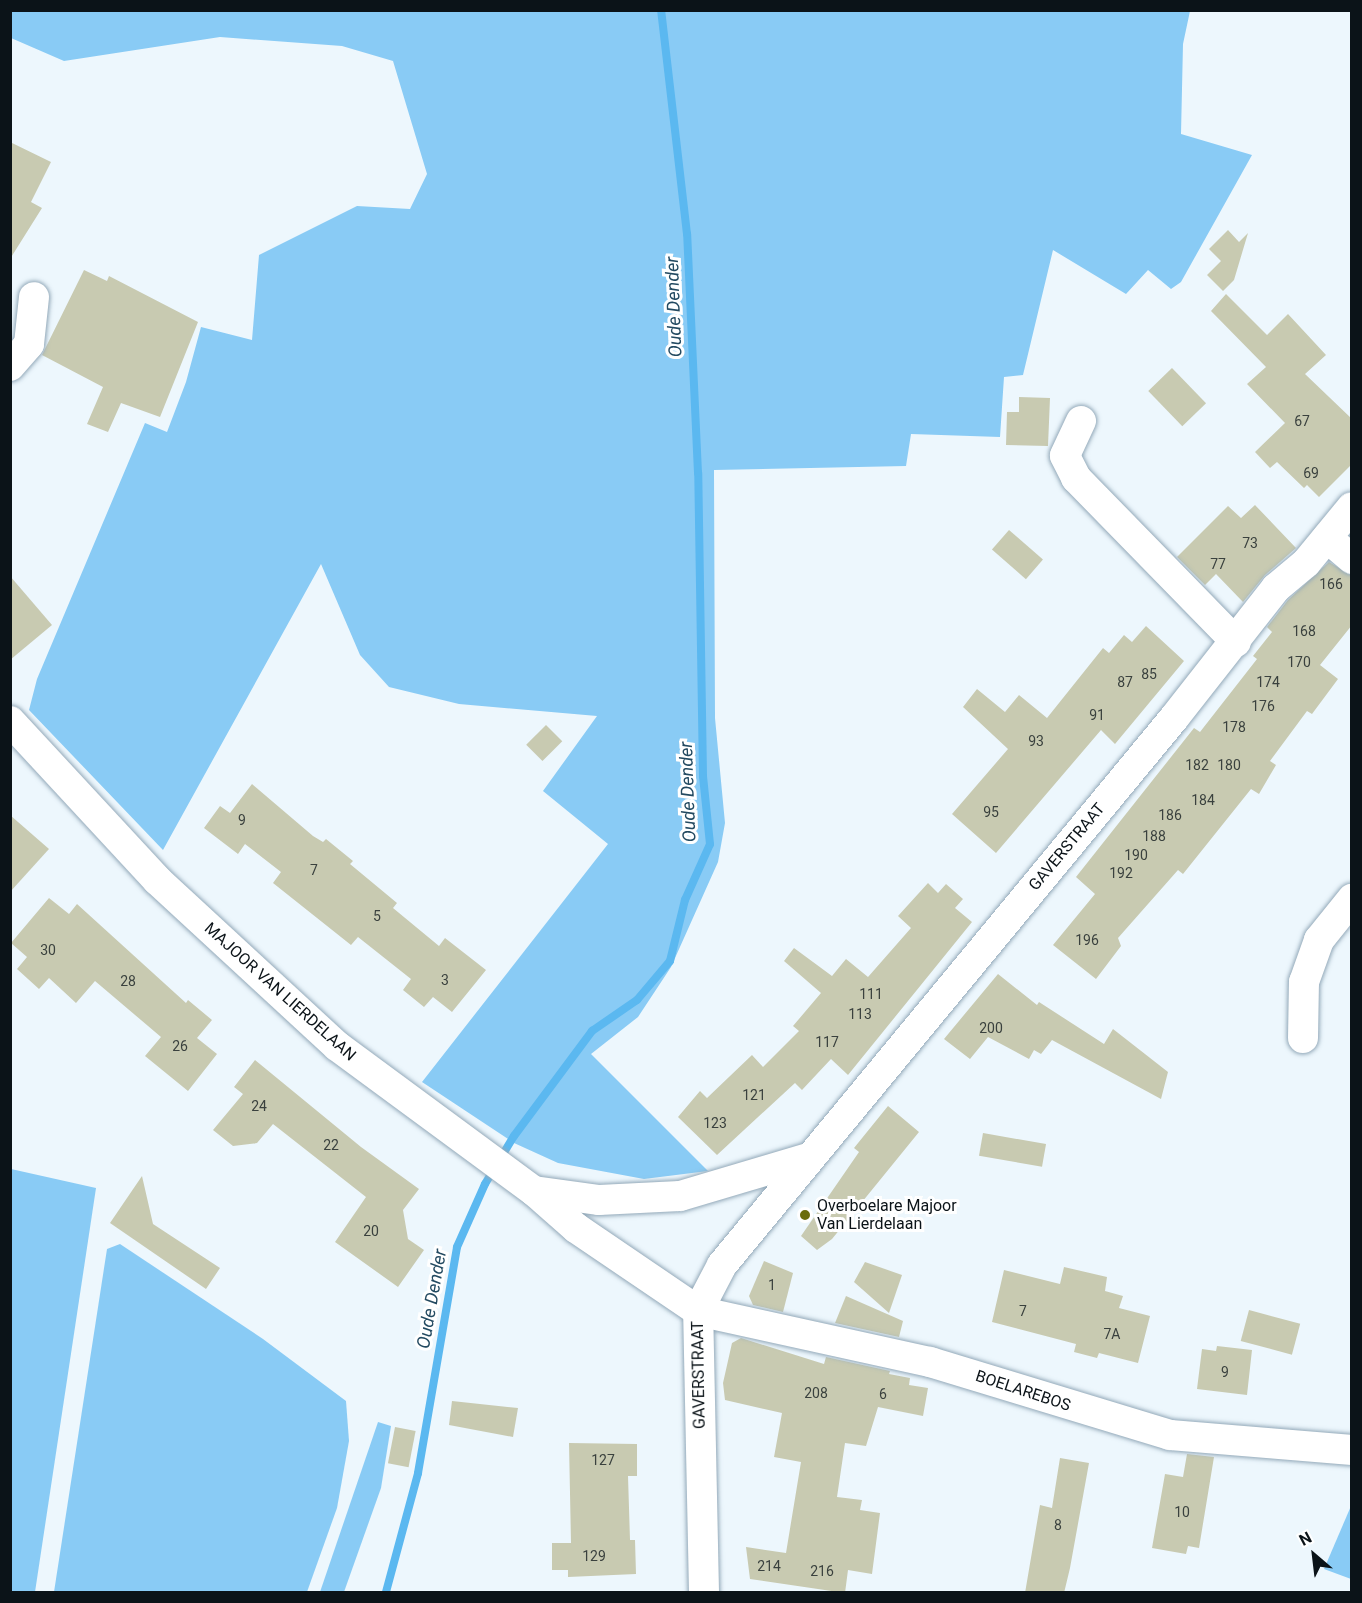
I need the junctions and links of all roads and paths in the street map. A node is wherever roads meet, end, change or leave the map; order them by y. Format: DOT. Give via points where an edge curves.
graph roads {
  1 [pos="34,297"];
  2 [pos="10,366"];
  3 [pos="1081,421"];
  4 [pos="1352,507"];
  5 [pos="1327,538"];
  6 [pos="1352,559"];
  7 [pos="1236,642"];
  8 [pos="10,721"];
  9 [pos="1352,898"];
  10 [pos="1303,1038"];
  11 [pos="808,1158"];
  12 [pos="513,1176"];
  13 [pos="698,1311"];
  14 [pos="1352,1450"];
  15 [pos="704,1593"];
  1 -- 2 [label="street" via="29,344"];
  3 -- 7 [label="street" via="1065,456 1076,478"];
  4 -- 5 [label="street, GAVERSTRAAT"];
  5 -- 6 [label="street"];
  5 -- 7 [label="street, GAVERSTRAAT" via="1306,563 1276,588"];
  7 -- 11 [label="street, GAVERSTRAAT"];
  8 -- 12 [label="street, MAJOOR VAN LIERDELAAN" via="157,880 337,1046"];
  9 -- 10 [label="street" via="1319,940 1304,982"];
  11 -- 12 [label="street" via="680,1196 598,1200"];
  11 -- 13 [label="street, GAVERSTRAAT" via="722,1265"];
  12 -- 13 [label="street, MAJOOR VAN LIERDELAAN" via="576,1228"];
  13 -- 14 [label="street, BOELAREBOS" via="930,1362 1170,1435"];
  13 -- 15 [label="street, GAVERSTRAAT"];
}
